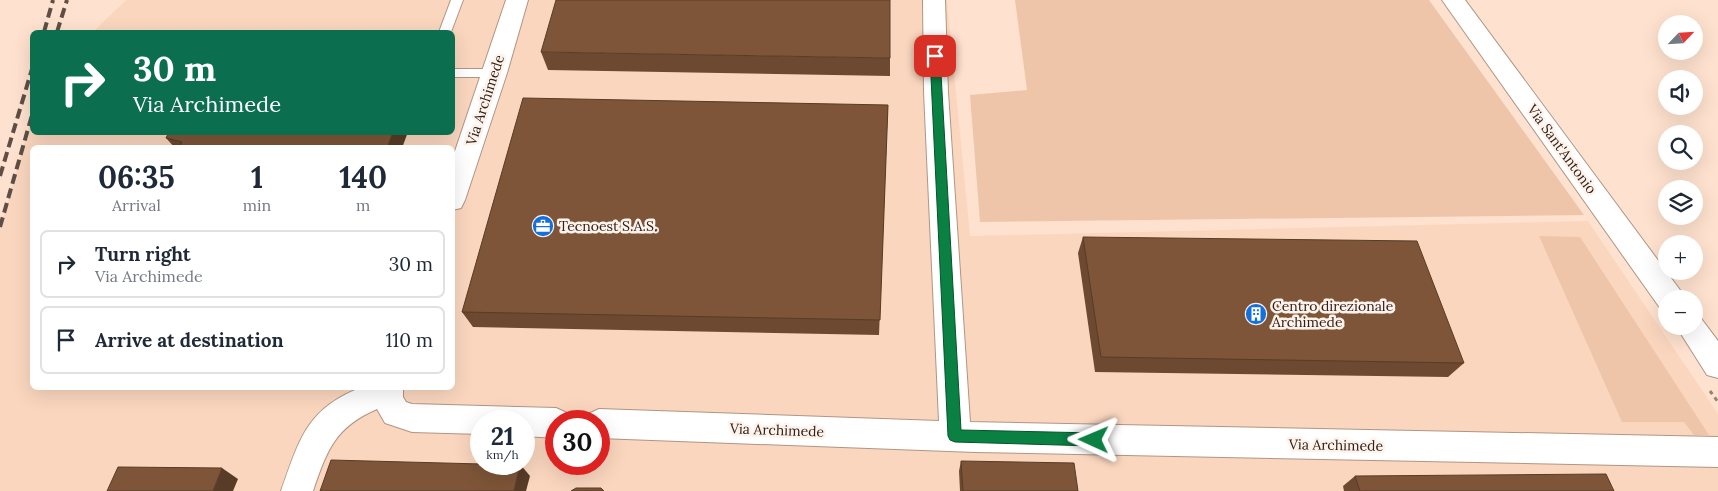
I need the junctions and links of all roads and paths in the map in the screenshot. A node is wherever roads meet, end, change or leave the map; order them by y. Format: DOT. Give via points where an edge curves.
graph roads {
  1 [pos="457,0"];
  2 [pos="517,0"];
  3 [pos="934,0"];
  4 [pos="1453,0"];
  5 [pos="446,30"];
  6 [pos="455,73"];
  7 [pos="495,73"];
  8 [pos="455,191"];
  9 [pos="1663,290"];
  10 [pos="1696,335"];
  11 [pos="1718,365"];
  12 [pos="386,390"];
  13 [pos="388,390"];
  14 [pos="470,420"];
  15 [pos="610,424"];
  16 [pos="955,436"];
  17 [pos="1718,452"];
  18 [pos="297,491"];
  1 -- 5 [label="lane"];
  2 -- 7 [label="street, Via Archimede"];
  3 -- 16 [label="street"];
  4 -- 9 [label="street, Via Sant'Antonio"];
  6 -- 7 [label="lane"];
  7 -- 8 [label="street, Via Archimede"];
  10 -- 11 [label="street"];
  12 -- 18 [label="street" via="345,410 325,425 313,446"];
  13 -- 14 [label="street" via="389,402 396,413 412,418"];
  15 -- 16 [label="street, Via Archimede"];
  16 -- 17 [label="street, Via Archimede"];
}
